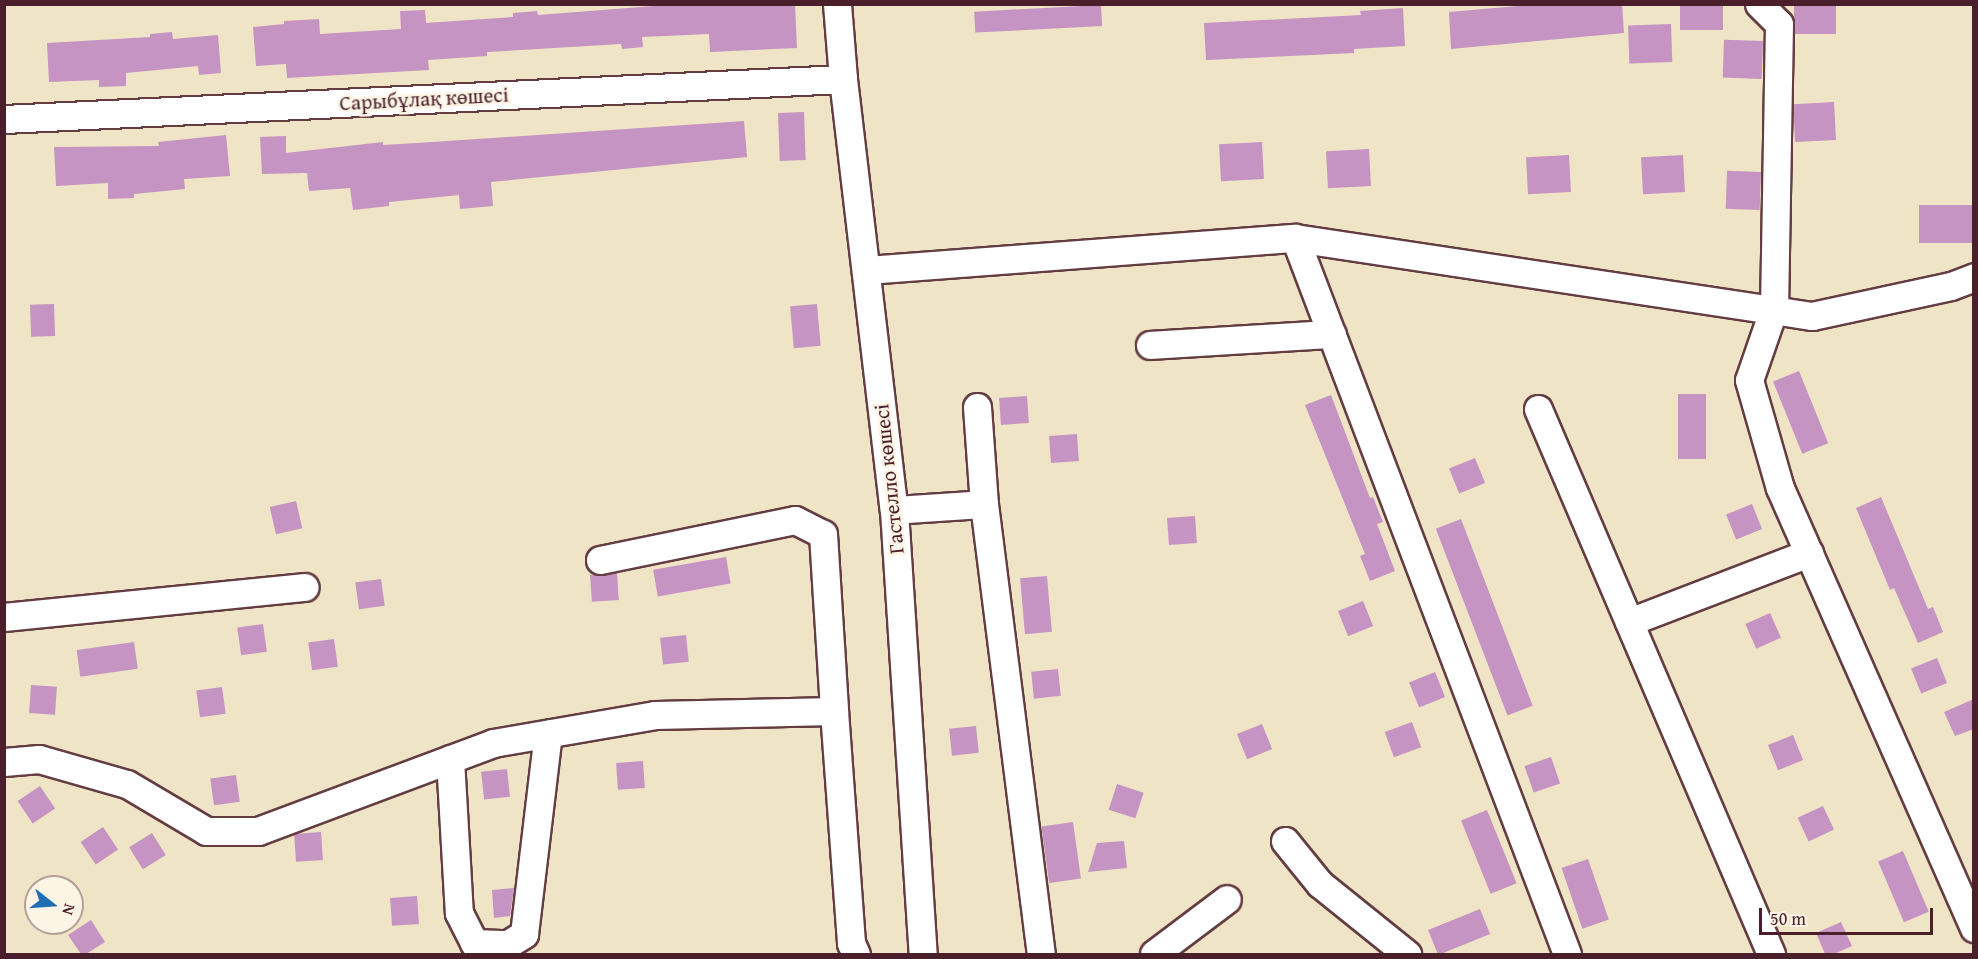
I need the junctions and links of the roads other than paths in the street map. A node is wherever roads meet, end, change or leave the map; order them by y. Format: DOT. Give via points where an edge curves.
graph roads {
  1 [pos="837,4"];
  2 [pos="1759,4"];
  3 [pos="843,79"];
  4 [pos="4,119"];
  5 [pos="1295,238"];
  6 [pos="867,270"];
  7 [pos="1974,278"];
  8 [pos="1774,308"];
  9 [pos="1332,334"];
  10 [pos="1150,345"];
  11 [pos="977,406"];
  12 [pos="1538,409"];
  13 [pos="984,504"];
  14 [pos="894,510"];
  15 [pos="1809,553"];
  16 [pos="600,560"];
  17 [pos="305,586"];
  18 [pos="4,616"];
  19 [pos="1629,622"];
  20 [pos="834,711"];
  21 [pos="548,734"];
  22 [pos="450,759"];
  23 [pos="4,762"];
  24 [pos="1285,841"];
  25 [pos="1227,899"];
  26 [pos="1974,928"];
  27 [pos="1162,952"];
  28 [pos="856,954"];
  29 [pos="923,954"];
  30 [pos="1041,954"];
  31 [pos="1407,954"];
  32 [pos="1568,954"];
  33 [pos="1771,954"];
  1 -- 3 [label="street, Гастелло көшесі"];
  2 -- 8 [label="street" via="1779,24"];
  3 -- 4 [label="street, Сарыбұлақ көшесі"];
  3 -- 6 [label="street, Гастелло көшесі"];
  5 -- 6 [label="street"];
  5 -- 8 [label="street"];
  5 -- 9 [label="street"];
  6 -- 14 [label="street, Гастелло көшесі"];
  7 -- 8 [label="street" via="1812,316"];
  8 -- 15 [label="street" via="1749,380 1780,488"];
  9 -- 10 [label="street"];
  9 -- 32 [label="street"];
  11 -- 13 [label="street"];
  12 -- 19 [label="street"];
  13 -- 14 [label="street"];
  13 -- 30 [label="street"];
  14 -- 29 [label="street, Гастелло көшесі"];
  15 -- 19 [label="street"];
  15 -- 26 [label="street"];
  16 -- 20 [label="street" via="795,520 823,534"];
  17 -- 18 [label="street"];
  19 -- 33 [label="street"];
  20 -- 21 [label="street" via="655,715"];
  20 -- 28 [label="street" via="851,943"];
  21 -- 22 [label="street" via="492,743"];
  21 -- 22 [label="street" via="524,934 508,944 474,942 459,913"];
  22 -- 23 [label="street" via="258,831 206,831 127,783 39,759"];
  24 -- 31 [label="street" via="1320,884"];
  25 -- 27 [label="street"];
}
